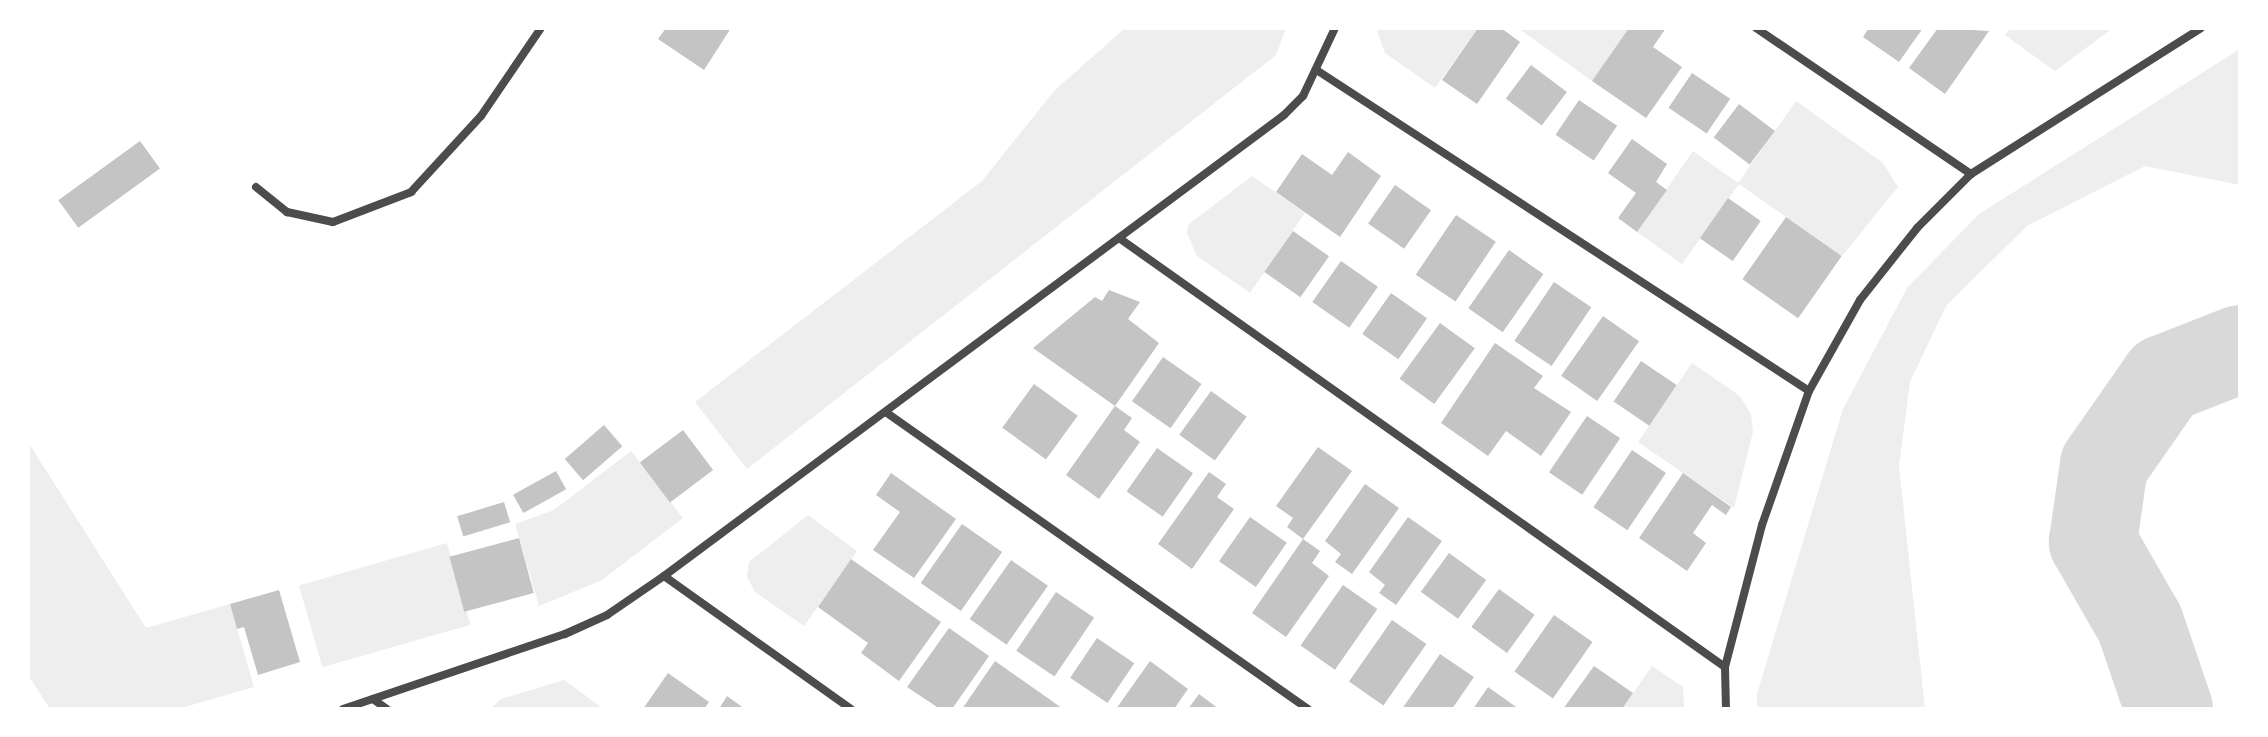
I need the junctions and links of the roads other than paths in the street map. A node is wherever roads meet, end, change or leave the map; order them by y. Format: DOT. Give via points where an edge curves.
graph roads {
  1 [pos="541,28"];
  2 [pos="1335,28"];
  3 [pos="1756,28"];
  4 [pos="2201,28"];
  5 [pos="1318,71"];
  6 [pos="1971,174"];
  7 [pos="256,187"];
  8 [pos="1119,238"];
  9 [pos="1809,391"];
  10 [pos="887,413"];
  11 [pos="664,576"];
  12 [pos="1725,667"];
  13 [pos="373,699"];
  14 [pos="343,709"];
  15 [pos="387,709"];
  16 [pos="851,709"];
  17 [pos="1308,709"];
  18 [pos="1726,709"];
  1 -- 7 [label="street" via="481,116 411,192 333,222 287,212"];
  2 -- 5 [label="street"];
  3 -- 6 [label="street"];
  4 -- 6 [label="street"];
  5 -- 8 [label="street" via="1284,115"];
  5 -- 9 [label="street"];
  6 -- 9 [label="street" via="1892,257 1860,300"];
  8 -- 10 [label="street"];
  8 -- 12 [label="street"];
  9 -- 12 [label="street" via="1762,525"];
  10 -- 11 [label="street"];
  10 -- 17 [label="street"];
  11 -- 13 [label="street" via="607,615 565,634"];
  11 -- 16 [label="street"];
  12 -- 18 [label="street"];
  13 -- 14 [label="street"];
  13 -- 15 [label="street"];
}
